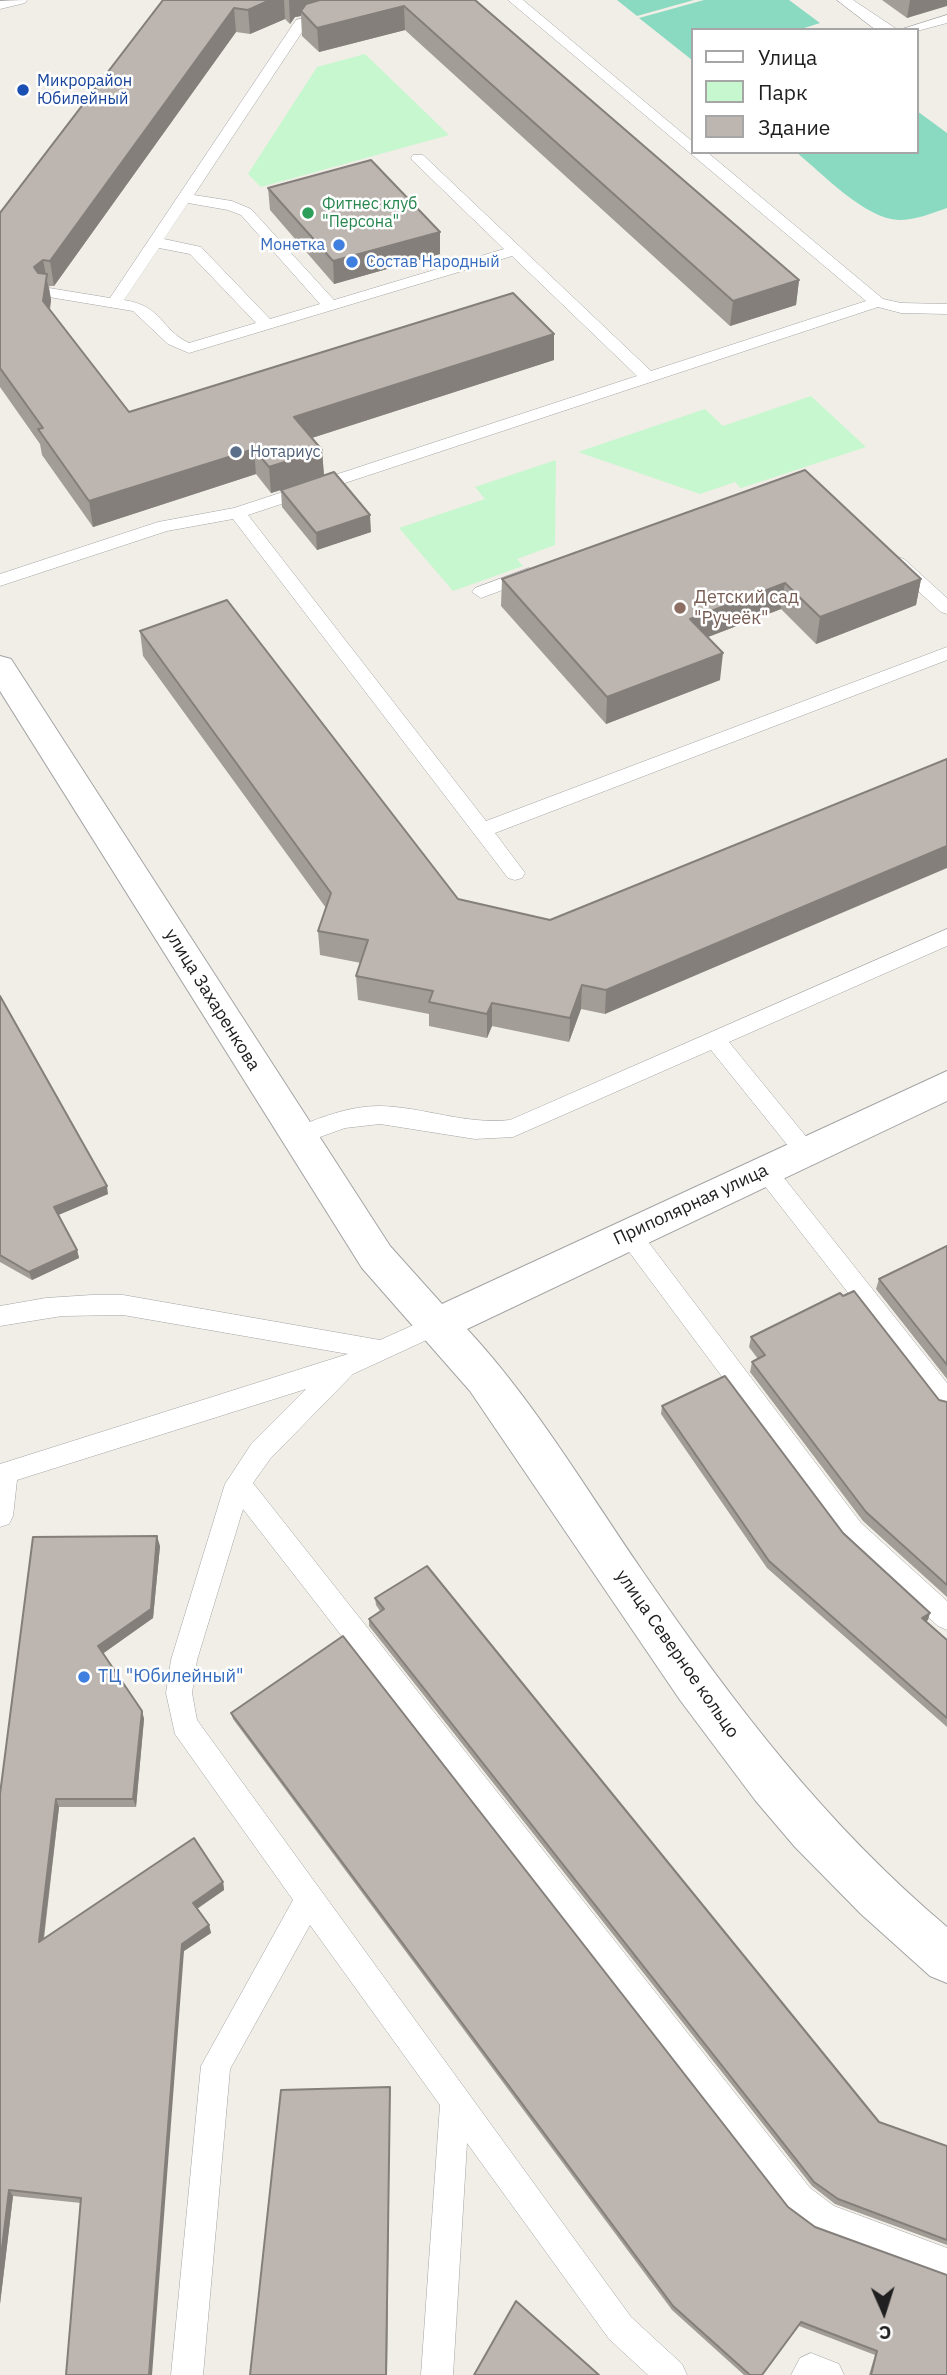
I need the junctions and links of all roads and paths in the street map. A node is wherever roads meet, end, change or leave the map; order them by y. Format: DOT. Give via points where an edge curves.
graph roads {
  1 [pos="20,0"];
  2 [pos="387,0"];
  3 [pos="515,0"];
  4 [pos="844,0"];
  5 [pos="0,5"];
  6 [pos="284,15"];
  7 [pos="947,19"];
  8 [pos="301,23"];
  9 [pos="884,28"];
  10 [pos="913,28"];
  11 [pos="692,148"];
  12 [pos="700,154"];
  13 [pos="418,158"];
  14 [pos="184,198"];
  15 [pos="154,242"];
  16 [pos="514,251"];
  17 [pos="49,293"];
  18 [pos="877,302"];
  19 [pos="114,303"];
  20 [pos="332,307"];
  21 [pos="947,309"];
  22 [pos="268,326"];
  23 [pos="649,378"];
  24 [pos="237,513"];
  25 [pos="887,553"];
  26 [pos="549,567"];
  27 [pos="0,580"];
  28 [pos="481,592"];
  29 [pos="947,608"];
  30 [pos="947,653"];
  31 [pos="0,666"];
  32 [pos="484,830"];
  33 [pos="515,873"];
  34 [pos="947,937"];
  35 [pos="714,1039"];
  36 [pos="947,1085"];
  37 [pos="298,1136"];
  38 [pos="805,1151"];
  39 [pos="765,1170"];
  40 [pos="629,1234"];
  41 [pos="0,1316"];
  42 [pos="436,1325"];
  43 [pos="382,1350"];
  44 [pos="344,1367"];
  45 [pos="947,1401"];
  46 [pos="3,1474"];
  47 [pos="238,1485"];
  48 [pos="0,1516"];
  49 [pos="947,1618"];
  50 [pos="309,1899"];
  51 [pos="947,1959"];
  52 [pos="455,2103"];
  53 [pos="947,2263"];
  54 [pos="187,2375"];
  55 [pos="437,2375"];
  56 [pos="671,2375"];
  57 [pos="807,2375"];
  58 [pos="828,2375"];
  1 -- 5 [label="lane"];
  2 -- 8 [label="lane"];
  3 -- 11 [label="lane"];
  4 -- 9 [label="lane"];
  6 -- 8 [label="lane"];
  7 -- 10 [label="lane"];
  8 -- 14 [label="lane"];
  12 -- 18 [label="lane"];
  13 -- 16 [label="lane"];
  14 -- 15 [label="lane"];
  14 -- 20 [label="lane" via="246,212"];
  15 -- 19 [label="lane"];
  15 -- 22 [label="lane" via="195,250"];
  16 -- 20 [label="lane"];
  16 -- 23 [label="lane"];
  17 -- 19 [label="lane"];
  18 -- 21 [label="lane" via="901,308"];
  18 -- 23 [label="lane"];
  19 -- 22 [label="lane" via="146,311 172,342 189,348"];
  20 -- 22 [label="lane"];
  23 -- 24 [label="lane"];
  24 -- 27 [label="lane" via="164,526"];
  24 -- 32 [label="lane"];
  25 -- 29 [label="lane"];
  26 -- 28 [label="lane"];
  30 -- 32 [label="lane"];
  31 -- 37 [label="street, улица Захаренкова"];
  32 -- 33 [label="lane"];
  34 -- 35 [label="lane"];
  35 -- 37 [label="lane" via="513,1128 498,1131 362,1116"];
  35 -- 38 [label="lane"];
  36 -- 38 [label="street, Приполярная улица"];
  37 -- 42 [label="street, улица Захаренкова" via="376,1257"];
  38 -- 39 [label="street, Приполярная улица"];
  39 -- 40 [label="street, Приполярная улица"];
  39 -- 45 [label="lane"];
  40 -- 42 [label="street, Приполярная улица"];
  40 -- 49 [label="lane" via="852,1531"];
  41 -- 43 [label="lane" via="46,1306 123,1305"];
  42 -- 43 [label="lane"];
  42 -- 51 [label="street, улица Северное кольцо" via="483,1377 772,1785 852,1872"];
  43 -- 44 [label="lane"];
  44 -- 46 [label="lane"];
  44 -- 47 [label="lane" via="261,1451"];
  46 -- 48 [label="lane"];
  47 -- 50 [label="lane" via="184,1660 179,1693 184,1725"];
  47 -- 53 [label="lane" via="799,2199 824,2218"];
  50 -- 52 [label="lane"];
  50 -- 54 [label="lane" via="216,2066"];
  52 -- 55 [label="lane"];
  52 -- 56 [label="lane" via="620,2328"];
  57 -- 58 [label="lane" via="811,2369"];
}
